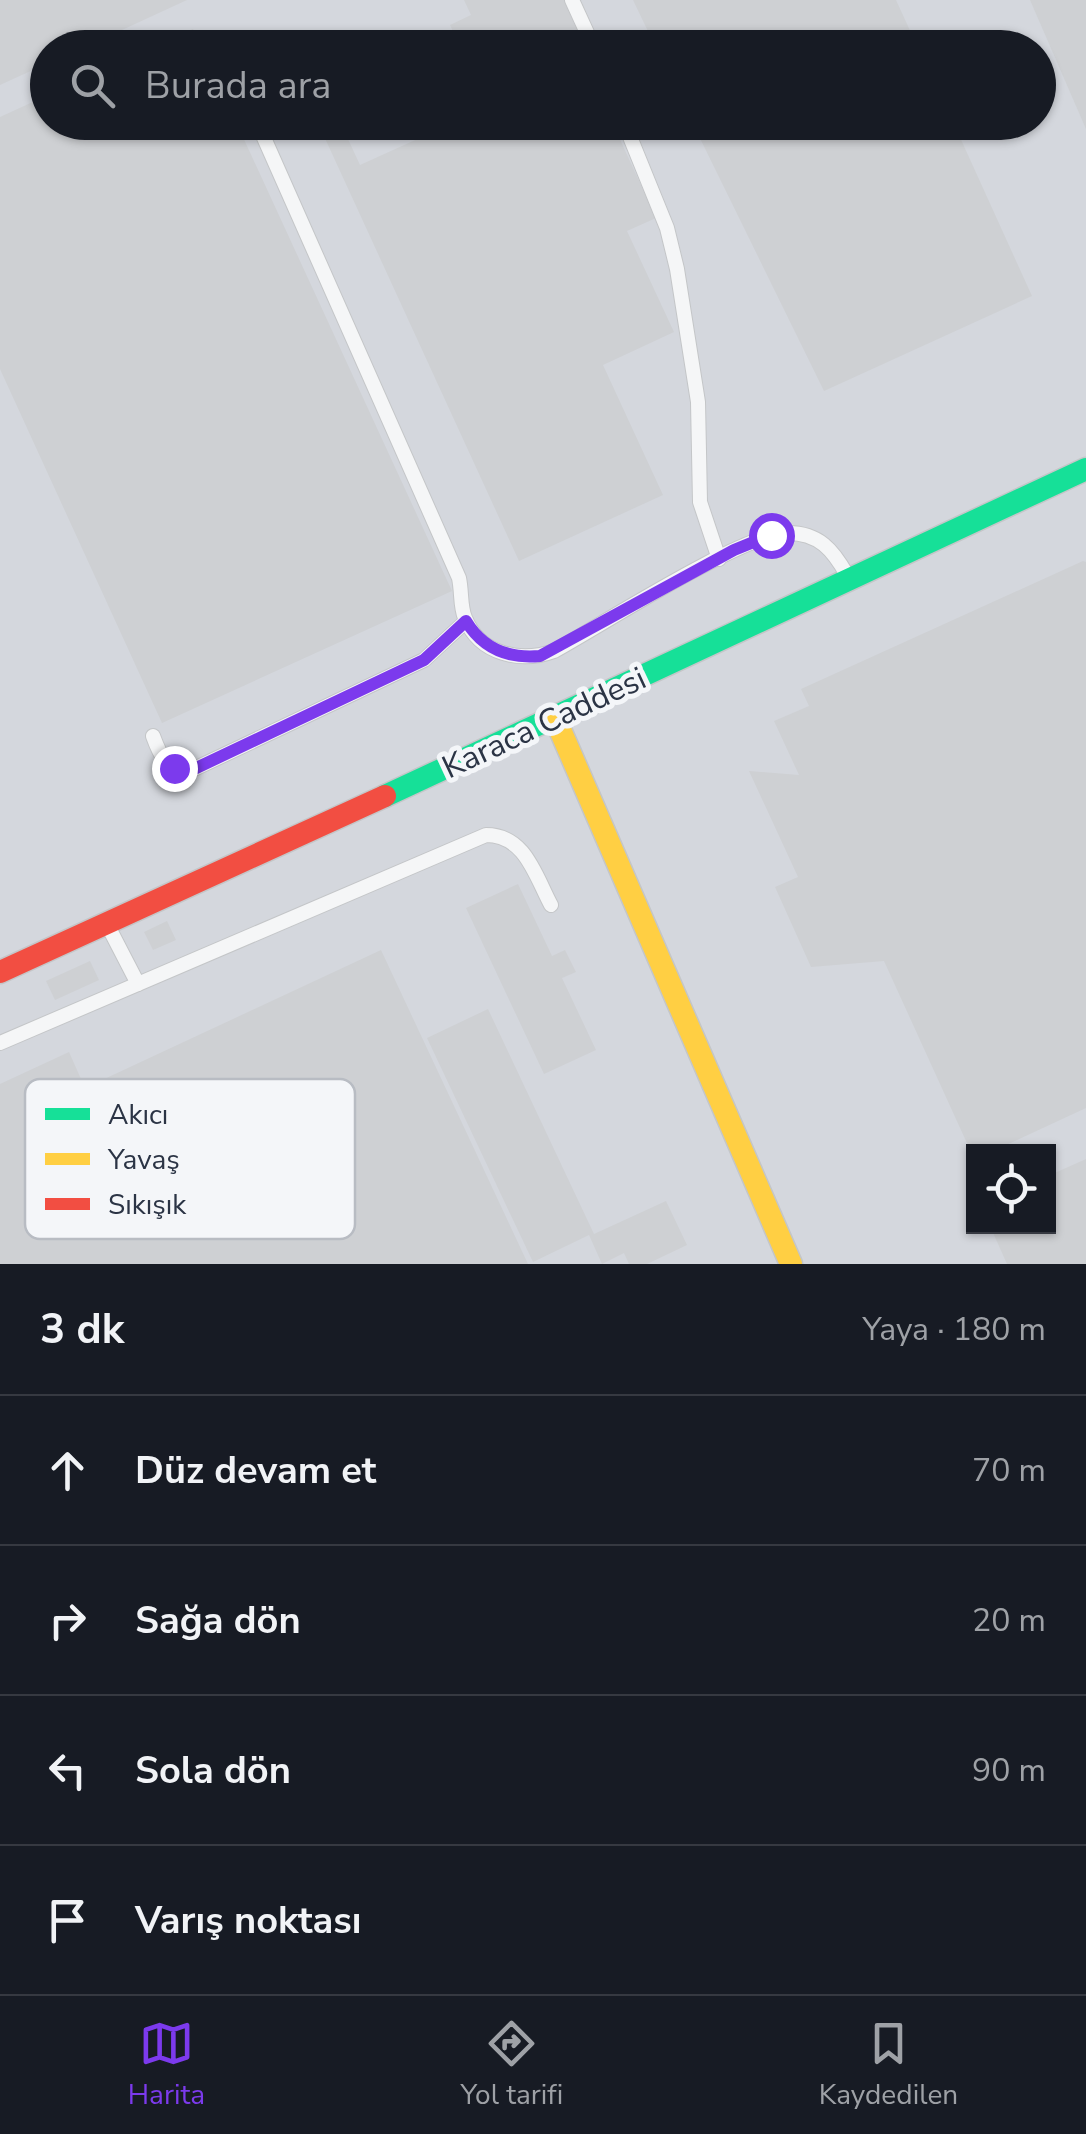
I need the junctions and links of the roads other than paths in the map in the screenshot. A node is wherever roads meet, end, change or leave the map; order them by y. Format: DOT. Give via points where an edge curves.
graph roads {
  1 [pos="572,0"];
  2 [pos="586,30"];
  3 [pos="265,140"];
  4 [pos="631,140"];
  5 [pos="1086,469"];
  6 [pos="719,559"];
  7 [pos="850,580"];
  8 [pos="466,621"];
  9 [pos="555,718"];
  10 [pos="152,736"];
  11 [pos="551,905"];
  12 [pos="106,923"];
  13 [pos="0,972"];
  14 [pos="138,984"];
  15 [pos="0,1043"];
  16 [pos="791,1264"];
  1 -- 2 [label="lane"];
  3 -- 8 [label="lane" via="459,578"];
  4 -- 6 [label="lane" via="667,228 680,282 698,402 700,502"];
  5 -- 7 [label="street, Karaca Caddesi"];
  6 -- 7 [label="lane" via="771,535 802,534 832,549"];
  6 -- 8 [label="lane" via="540,656 496,651"];
  7 -- 9 [label="street, Karaca Caddesi"];
  8 -- 10 [label="lane" via="424,660 192,770 162,761"];
  9 -- 12 [label="street, Karaca Caddesi"];
  9 -- 16 [label="street"];
  11 -- 14 [label="lane" via="516,843 486,835"];
  12 -- 13 [label="street, Karaca Caddesi"];
  12 -- 14 [label="lane"];
  14 -- 15 [label="lane"];
}
